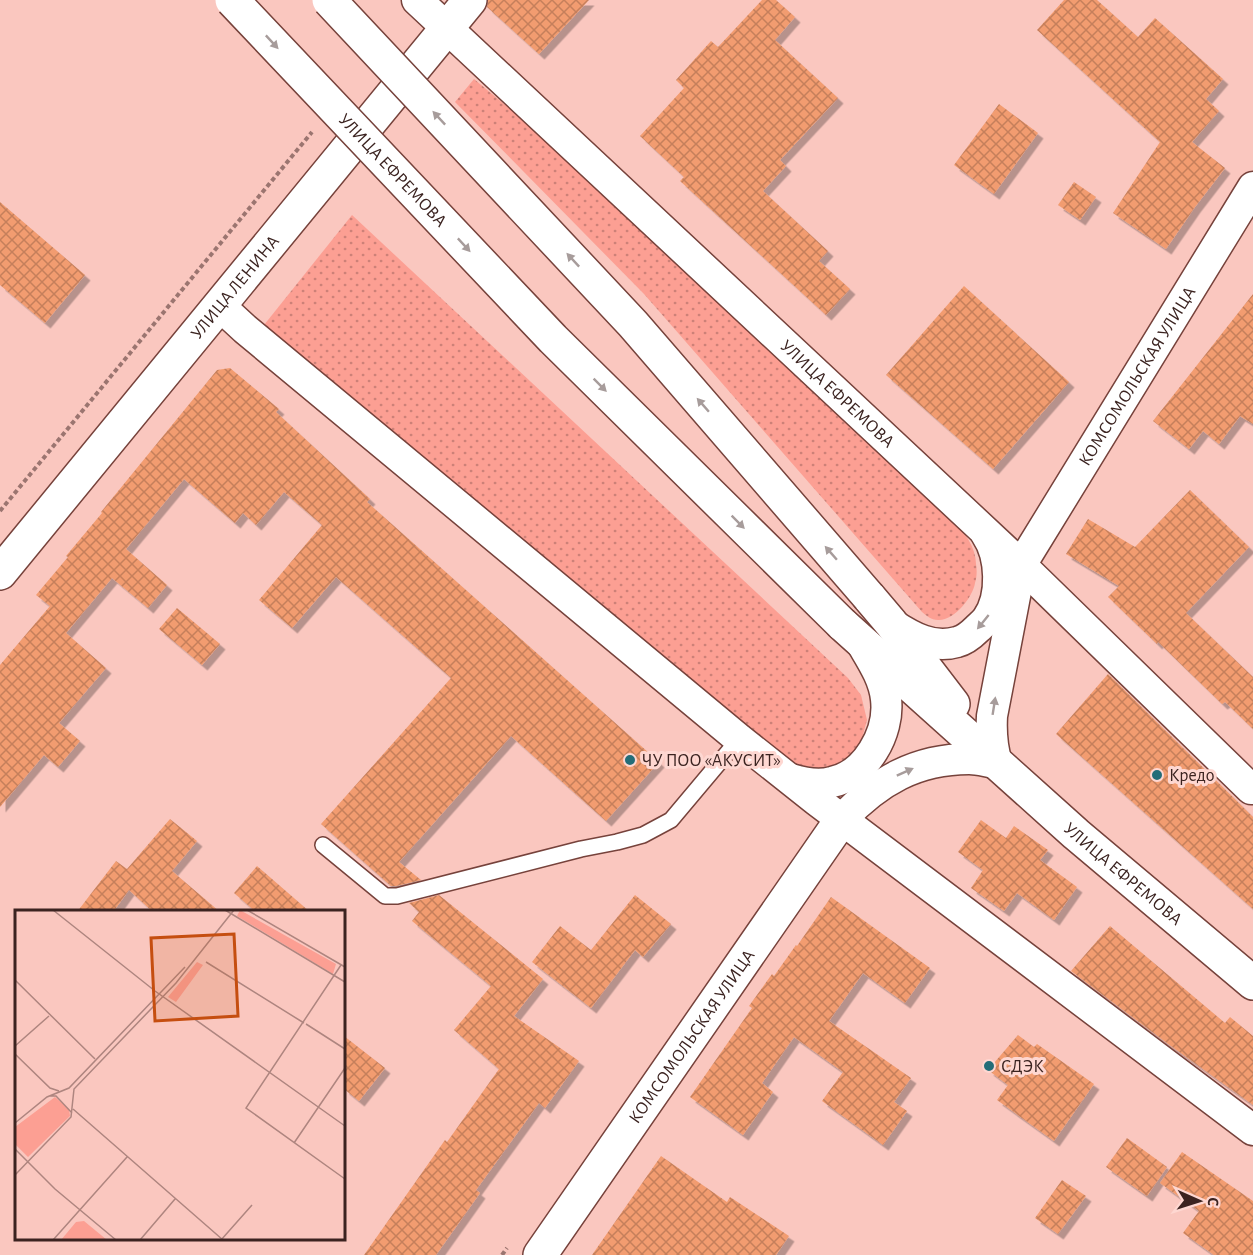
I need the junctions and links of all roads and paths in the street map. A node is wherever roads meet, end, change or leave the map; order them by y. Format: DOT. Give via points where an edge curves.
graph roads {
  1 [pos="232,0"];
  2 [pos="329,0"];
  3 [pos="417,0"];
  4 [pos="470,0"];
  5 [pos="446,28"];
  6 [pos="313,132"];
  7 [pos="1253,187"];
  8 [pos="219,305"];
  9 [pos="0,511"];
  10 [pos="982,529"];
  11 [pos="1021,565"];
  12 [pos="0,573"];
  13 [pos="891,623"];
  14 [pos="851,633"];
  15 [pos="739,739"];
  16 [pos="879,742"];
  17 [pos="997,764"];
  18 [pos="790,779"];
  19 [pos="1252,789"];
  20 [pos="842,819"];
  21 [pos="323,845"];
  22 [pos="1253,983"];
  23 [pos="1253,1130"];
  24 [pos="540,1255"];
  1 -- 14 [label="main road, УЛИЦА ЕФРЕМОВА, one-way, bridge" via="553,339"];
  13 -- 2 [label="main road, УЛИЦА ЕФРЕМОВА, one-way, bridge" via="633,324"];
  3 -- 5 [label="street, УЛИЦА ЕФРЕМОВА"];
  4 -- 5 [label="main road, УЛИЦА ЛЕНИНА"];
  5 -- 8 [label="main road, УЛИЦА ЛЕНИНА"];
  5 -- 10 [label="street, УЛИЦА ЕФРЕМОВА"];
  6 -- 9 [label="path"];
  7 -- 11 [label="street, КОМСОМОЛЬСКАЯ УЛИЦА"];
  8 -- 12 [label="main road, УЛИЦА ЛЕНИНА"];
  8 -- 15 [label="street"];
  10 -- 11 [label="street, УЛИЦА ЕФРЕМОВА"];
  10 -- 13 [label="street, one-way" via="992,543 998,581 987,618 972,634 958,642 940,644 922,641"];
  17 -- 11 [label="street, one-way" via="992,747 992,716"];
  11 -- 19 [label="street, УЛИЦА ЕФРЕМОВА"];
  13 -- 17 [label="main road, УЛИЦА ЕФРЕМОВА"];
  14 -- 16 [label="street" via="879,673 886,699"];
  14 -- 17 [label="main road, УЛИЦА ЕФРЕМОВА"];
  15 -- 18 [label="street"];
  15 -- 21 [label="lane" via="671,820 643,835 617,842 398,896 385,896"];
  16 -- 18 [label="street" via="844,779 821,784"];
  16 -- 20 [label="street"];
  20 -- 17 [label="street, one-way" via="878,787 906,771 936,761 960,759"];
  17 -- 22 [label="main road, УЛИЦА ЕФРЕМОВА"];
  18 -- 20 [label="street"];
  20 -- 23 [label="street"];
  20 -- 24 [label="main road, КОМСОМОЛЬСКАЯ УЛИЦА"];
}
